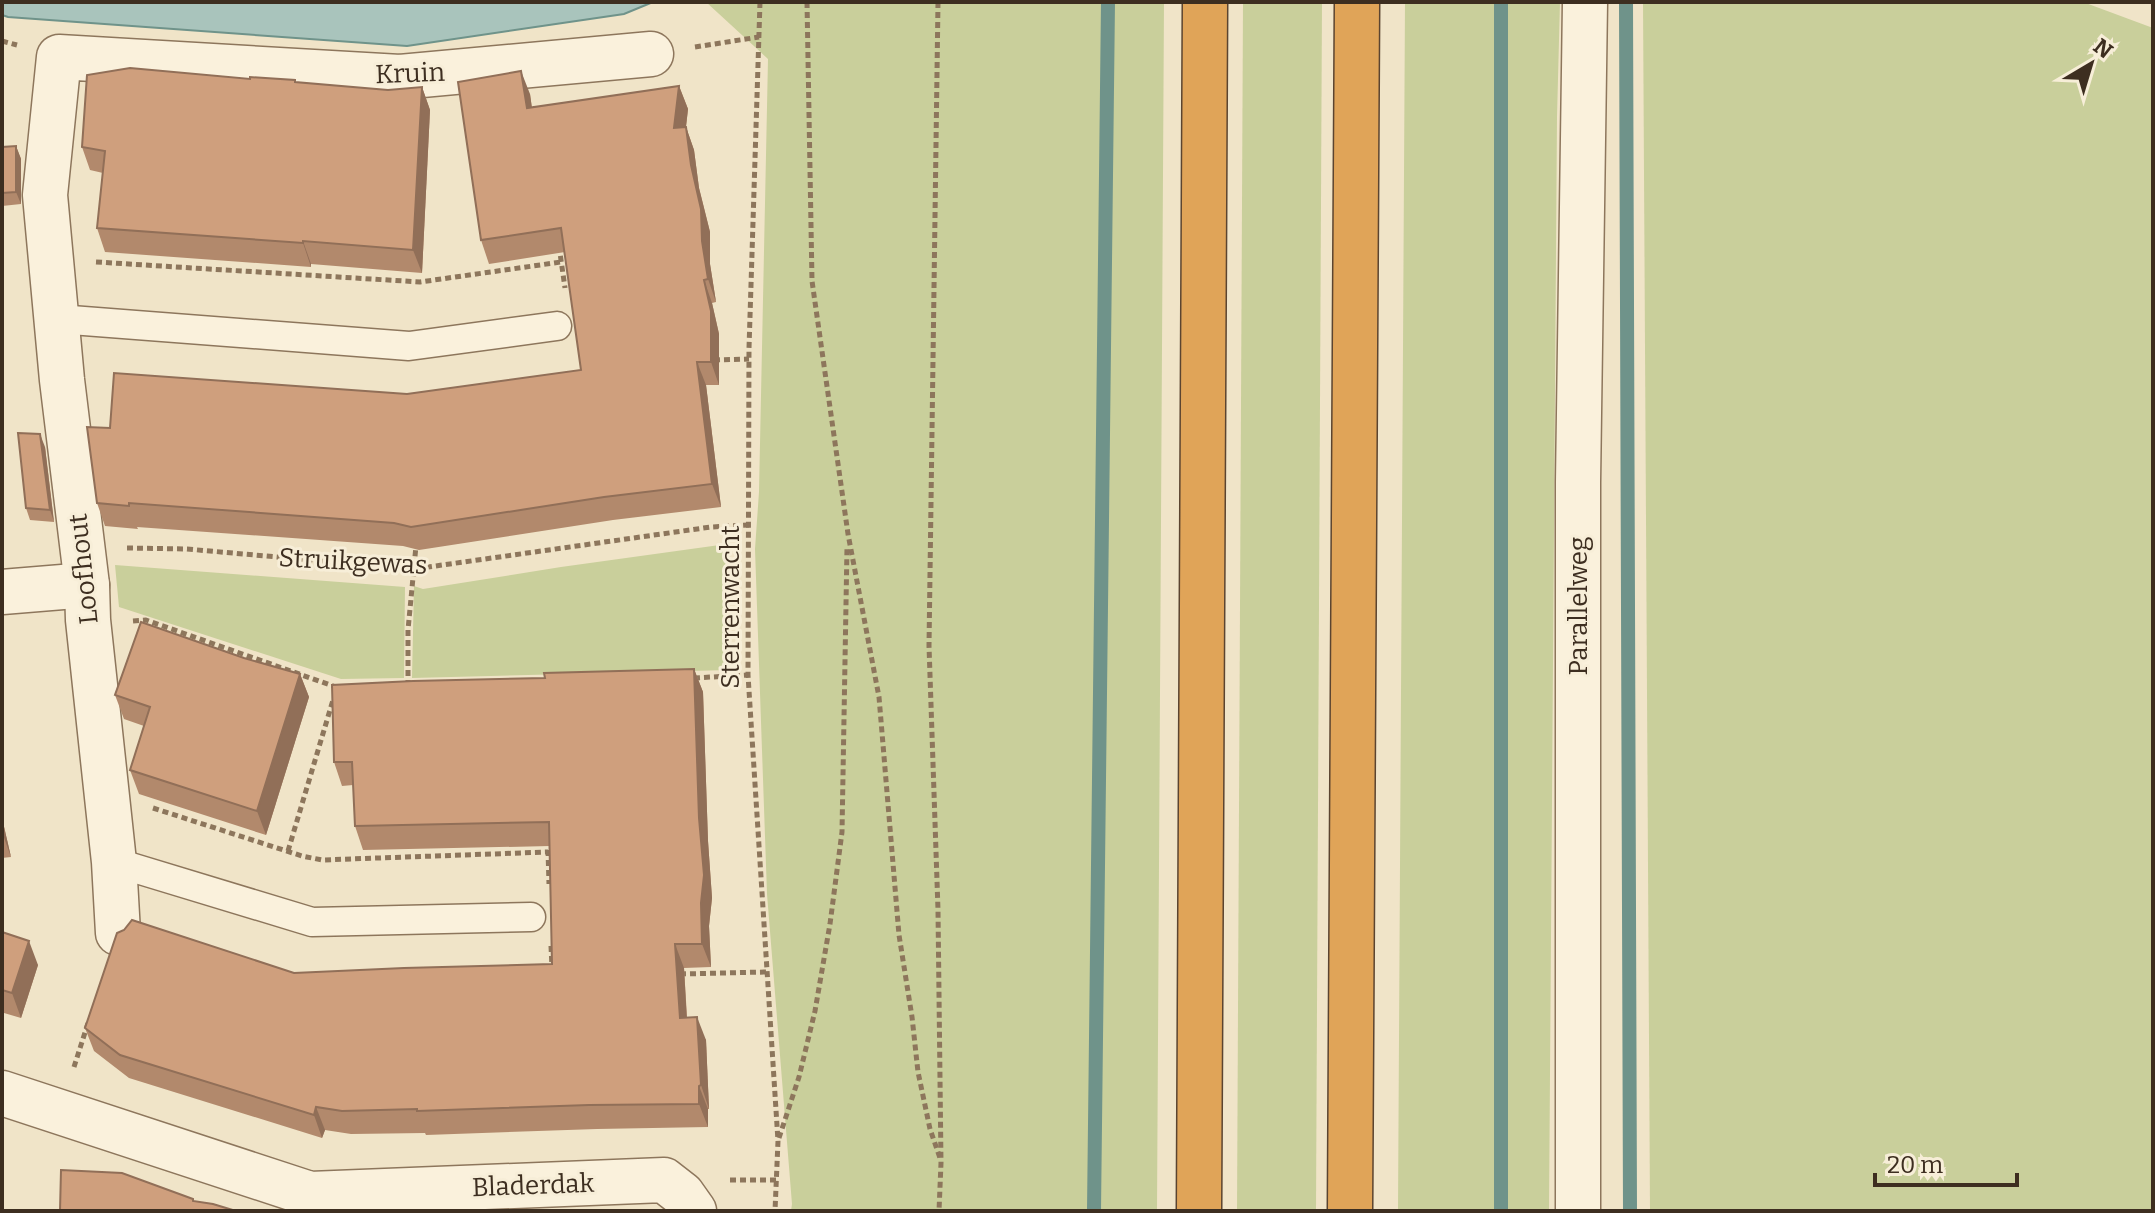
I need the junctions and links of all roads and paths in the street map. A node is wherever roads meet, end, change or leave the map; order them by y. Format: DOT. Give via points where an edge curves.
graph roads {
  1 [pos="760,2"];
  2 [pos="807,2"];
  3 [pos="938,2"];
  4 [pos="1205,2"];
  5 [pos="1357,2"];
  6 [pos="1585,2"];
  7 [pos="759,37"];
  8 [pos="651,54"];
  9 [pos="59,57"];
  10 [pos="50,259"];
  11 [pos="561,262"];
  12 [pos="58,319"];
  13 [pos="557,326"];
  14 [pos="749,359"];
  15 [pos="702,360"];
  16 [pos="750,525"];
  17 [pos="848,534"];
  18 [pos="417,539"];
  19 [pos="414,569"];
  20 [pos="85,584"];
  21 [pos="2,592"];
  22 [pos="748,675"];
  23 [pos="689,678"];
  24 [pos="394,686"];
  25 [pos="106,793"];
  26 [pos="548,836"];
  27 [pos="288,851"];
  28 [pos="548,852"];
  29 [pos="114,862"];
  30 [pos="549,891"];
  31 [pos="541,924"];
  32 [pos="118,933"];
  33 [pos="767,972"];
  34 [pos="675,974"];
  35 [pos="552,978"];
  36 [pos="90,1018"];
  37 [pos="71,1075"];
  38 [pos="2,1093"];
  39 [pos="778,1141"];
  40 [pos="941,1163"];
  41 [pos="320,1202"];
  42 [pos="694,1211"];
  43 [pos="775,1211"];
  44 [pos="939,1211"];
  45 [pos="1199,1211"];
  46 [pos="1350,1211"];
  47 [pos="1578,1211"];
  1 -- 7 [label="path, Sterrenwacht"];
  2 -- 17 [label="path" via="812,281"];
  3 -- 40 [label="path" via="929,646"];
  4 -- 45 [label="highway"];
  5 -- 46 [label="highway"];
  6 -- 47 [label="street, Parallelweg" via="1578,482"];
  7 -- 8 [label="path"];
  7 -- 14 [label="path, Sterrenwacht"];
  8 -- 9 [label="street, Kruin" via="400,77"];
  9 -- 10 [label="street, Loofhout" via="45,195"];
  10 -- 11 [label="path" via="420,282"];
  10 -- 12 [label="street, Loofhout"];
  12 -- 13 [label="lane" via="409,346"];
  12 -- 20 [label="street, Loofhout"];
  14 -- 15 [label="path"];
  14 -- 16 [label="path, Sterrenwacht"];
  16 -- 19 [label="path, Struikgewas"];
  16 -- 22 [label="path, Sterrenwacht"];
  17 -- 39 [label="path" via="842,832 815,1011"];
  17 -- 40 [label="path" via="879,697 899,935 918,1072"];
  18 -- 19 [label="path"];
  19 -- 20 [label="path, Struikgewas" via="187,549"];
  19 -- 24 [label="path" via="408,686"];
  20 -- 21 [label="street"];
  20 -- 25 [label="street, Loofhout"];
  20 -- 27 [label="path" via="106,622 146,620 337,688"];
  22 -- 23 [label="path"];
  22 -- 33 [label="path, Sterrenwacht"];
  25 -- 27 [label="path"];
  25 -- 29 [label="street, Loofhout"];
  26 -- 28 [label="path"];
  27 -- 28 [label="path" via="322,860"];
  28 -- 30 [label="path"];
  29 -- 31 [label="lane" via="312,922"];
  29 -- 32 [label="street, Loofhout"];
  31 -- 35 [label="path"];
  33 -- 34 [label="path"];
  33 -- 39 [label="path, Sterrenwacht"];
  36 -- 37 [label="path"];
  38 -- 41 [label="street, Bladerdak"];
  39 -- 43 [label="path, Sterrenwacht"];
  40 -- 44 [label="path"];
  41 -- 42 [label="street, Bladerdak" via="664,1180"];
}
